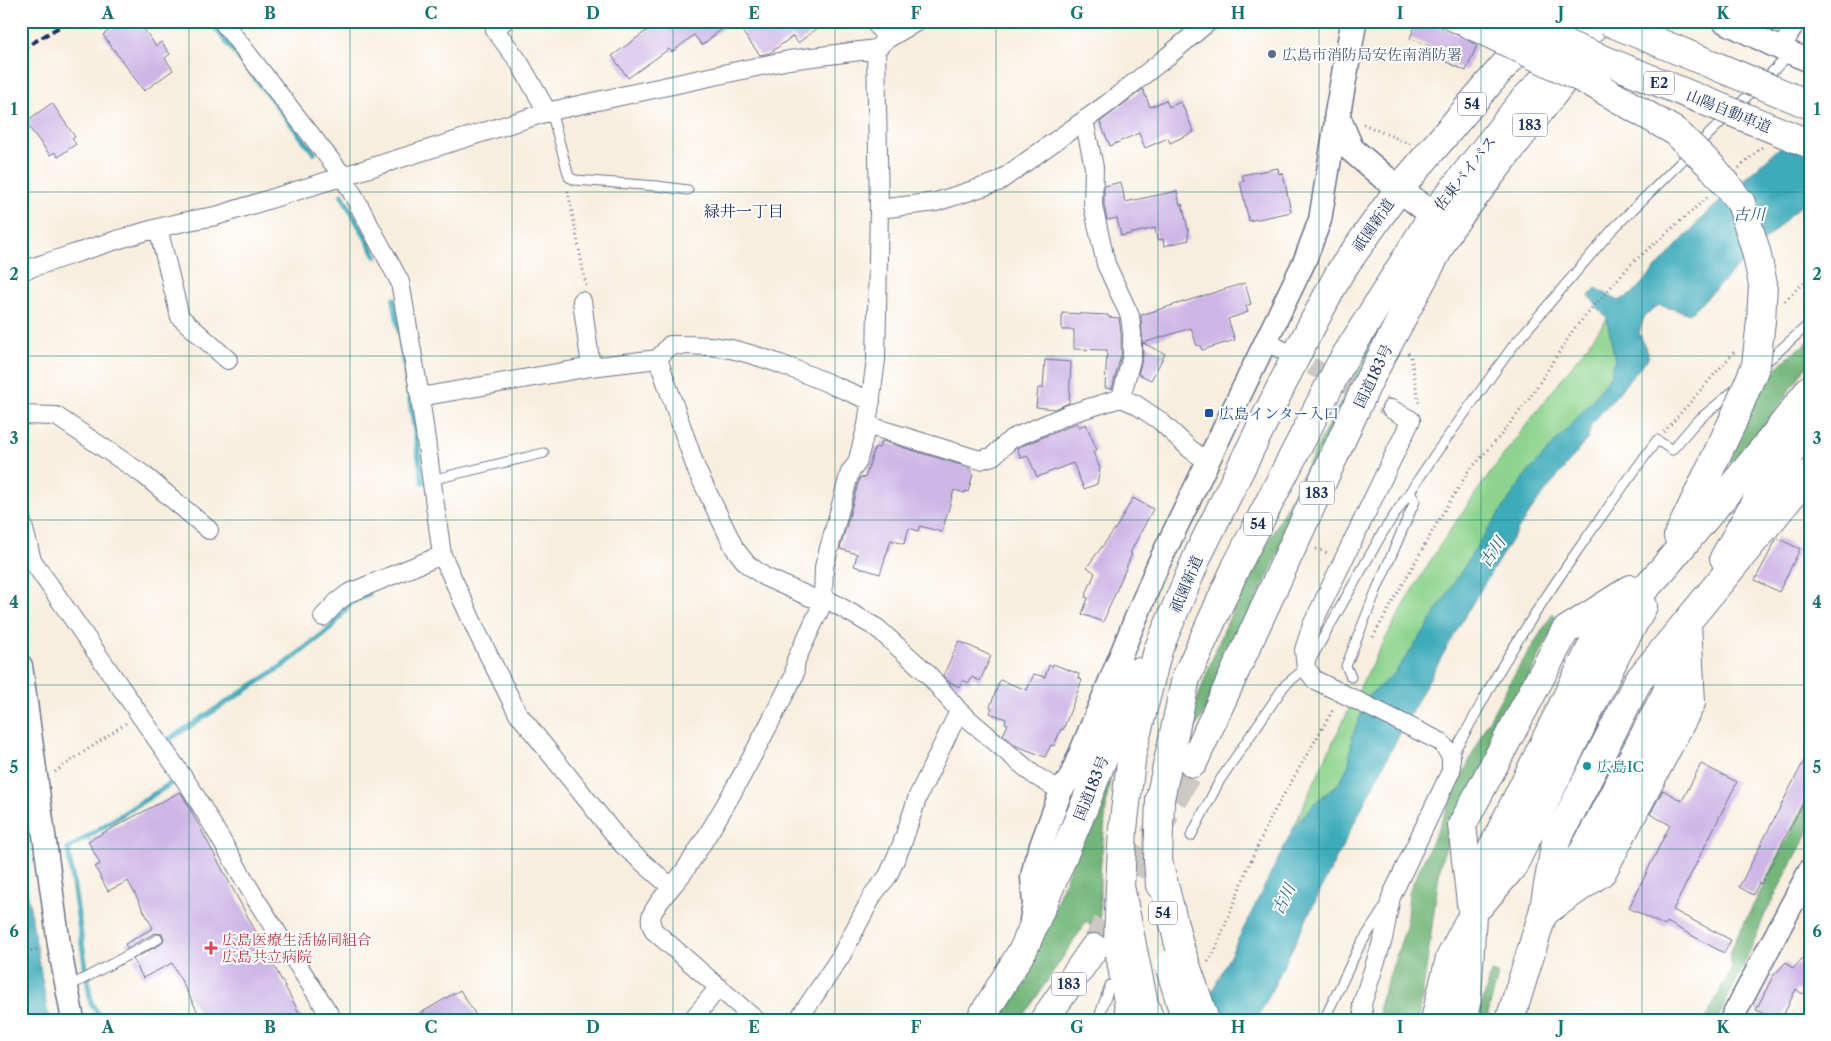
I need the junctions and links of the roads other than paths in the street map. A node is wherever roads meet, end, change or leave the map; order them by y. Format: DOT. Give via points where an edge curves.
graph roads {
  1 [pos="222,21"];
  2 [pos="504,21"];
  3 [pos="874,21"];
  4 [pos="918,21"];
  5 [pos="1211,21"];
  6 [pos="1354,21"];
  7 [pos="1463,21"];
  8 [pos="1509,21"];
  9 [pos="1521,21"];
  10 [pos="1547,21"];
  11 [pos="1599,21"];
  12 [pos="1607,21"];
  13 [pos="1723,21"];
  14 [pos="1797,21"];
  15 [pos="882,44"];
  16 [pos="1796,56"];
  17 [pos="1501,69"];
  18 [pos="1724,69"];
  19 [pos="1810,100"];
  20 [pos="1810,105"];
  21 [pos="549,112"];
  22 [pos="1337,116"];
  23 [pos="1084,120"];
  24 [pos="1810,144"];
  25 [pos="343,176"];
  26 [pos="1399,189"];
  27 [pos="688,190"];
  28 [pos="879,208"];
  29 [pos="1442,221"];
  30 [pos="158,228"];
  31 [pos="21,271"];
  32 [pos="582,301"];
  33 [pos="1810,323"];
  34 [pos="658,359"];
  35 [pos="228,360"];
  36 [pos="591,367"];
  37 [pos="1810,389"];
  38 [pos="420,397"];
  39 [pos="1121,398"];
  40 [pos="871,401"];
  41 [pos="1390,409"];
  42 [pos="21,415"];
  43 [pos="1810,425"];
  44 [pos="867,426"];
  45 [pos="544,453"];
  46 [pos="1208,462"];
  47 [pos="1810,473"];
  48 [pos="431,480"];
  49 [pos="1410,492"];
  50 [pos="21,518"];
  51 [pos="209,530"];
  52 [pos="1199,553"];
  53 [pos="442,555"];
  54 [pos="1662,570"];
  55 [pos="822,599"];
  56 [pos="323,617"];
  57 [pos="1687,623"];
  58 [pos="21,666"];
  59 [pos="1311,674"];
  60 [pos="1351,677"];
  61 [pos="959,711"];
  62 [pos="1446,749"];
  63 [pos="1193,763"];
  64 [pos="1060,791"];
  65 [pos="1191,836"];
  66 [pos="1810,870"];
  67 [pos="671,887"];
  68 [pos="1391,897"];
  69 [pos="1543,913"];
  70 [pos="1472,914"];
  71 [pos="158,939"];
  72 [pos="1024,948"];
  73 [pos="1094,948"];
  74 [pos="1175,957"];
  75 [pos="1110,985"];
  76 [pos="67,988"];
  77 [pos="719,988"];
  78 [pos="1142,1015"];
  79 [pos="73,1020"];
  80 [pos="333,1020"];
  81 [pos="692,1020"];
  82 [pos="756,1020"];
  83 [pos="798,1020"];
  84 [pos="980,1020"];
  85 [pos="1044,1020"];
  86 [pos="1098,1020"];
  87 [pos="1186,1020"];
  88 [pos="1205,1020"];
  89 [pos="1324,1020"];
  90 [pos="1364,1020"];
  91 [pos="1435,1020"];
  92 [pos="1462,1020"];
  93 [pos="1510,1020"];
  94 [pos="1731,1020"];
  1 -- 25 [label="street"];
  2 -- 21 [label="street" via="495,30 520,62"];
  3 -- 15 [label="street"];
  4 -- 15 [label="street"];
  5 -- 23 [label="street"];
  6 -- 22 [label="main road"];
  7 -- 54 [label="highway, bridge" via="1595,85 1676,132 1714,169 1741,203 1763,284 1756,365"];
  8 -- 24 [label="highway, 山陽自動車道 / E2, bridge"];
  9 -- 17 [label="street"];
  10 -- 17 [label="highway, 54"];
  11 -- 29 [label="highway, 佐東バイパス / 54" via="1522,102"];
  12 -- 18 [label="highway, E2, bridge"];
  12 -- 29 [label="highway, 国道183号 / 183"];
  13 -- 16 [label="street"];
  14 -- 16 [label="street"];
  15 -- 21 [label="street" via="789,60"];
  15 -- 28 [label="street"];
  16 -- 49 [label="lane" via="1612,230 1513,346"];
  17 -- 26 [label="highway, 54"];
  18 -- 19 [label="highway, bridge"];
  18 -- 20 [label="highway, E2, bridge"];
  21 -- 25 [label="street"];
  21 -- 27 [label="lane" via="569,177"];
  22 -- 26 [label="main road" via="1351,149"];
  22 -- 46 [label="street" via="1320,220 1274,345"];
  23 -- 28 [label="street" via="998,182 936,202"];
  23 -- 39 [label="street" via="1094,167 1093,206 1106,264 1130,316 1132,356"];
  25 -- 30 [label="street" via="216,216"];
  25 -- 38 [label="street" via="400,282"];
  26 -- 29 [label="main road"];
  26 -- 52 [label="highway, 祇園新道 / 54" via="1340,272"];
  28 -- 40 [label="street" via="876,360"];
  29 -- 63 [label="highway, 国道183号 / 183"];
  29 -- 74 [label="highway, 54" via="1340,365 1237,565 1186,678 1160,799 1158,861"];
  30 -- 31 [label="street"];
  30 -- 35 [label="street" via="180,317"];
  32 -- 36 [label="street"];
  33 -- 62 [label="lane" via="1696,422 1672,450 1658,440 1583,540 1498,673 1466,734"];
  34 -- 36 [label="street"];
  34 -- 40 [label="street" via="670,345 738,351"];
  34 -- 55 [label="street" via="697,471 735,549 747,564 765,577"];
  36 -- 38 [label="street"];
  37 -- 54 [label="highway"];
  38 -- 48 [label="street"];
  39 -- 44 [label="street" via="1069,414 1011,439 993,456 980,460"];
  39 -- 46 [label="street" via="1160,420"];
  40 -- 44 [label="street"];
  41 -- 59 [label="street" via="1411,420 1312,625 1304,650"];
  42 -- 51 [label="street" via="56,416 144,475"];
  43 -- 57 [label="highway" via="1756,501"];
  44 -- 55 [label="street" via="829,547"];
  45 -- 48 [label="lane"];
  46 -- 64 [label="street" via="1157,567 1070,778"];
  47 -- 57 [label="highway"];
  48 -- 53 [label="street"];
  49 -- 59 [label="lane" via="1383,532"];
  49 -- 60 [label="lane" via="1415,501 1346,666"];
  50 -- 80 [label="street" via="32,560 192,790 255,898"];
  52 -- 72 [label="highway, 国道183号" via="1140,665"];
  52 -- 78 [label="highway, 祇園新道 / 54" via="1158,650 1132,752 1123,829 1118,942"];
  53 -- 56 [label="street" via="349,593"];
  53 -- 67 [label="street" via="517,712 623,845"];
  54 -- 70 [label="highway" via="1605,651"];
  54 -- 70 [label="highway" via="1566,631 1462,825"];
  55 -- 61 [label="street" via="877,628 928,674"];
  55 -- 67 [label="street" via="796,660 790,685 740,778"];
  57 -- 69 [label="highway" via="1638,681 1556,841"];
  57 -- 69 [label="highway" via="1691,703 1602,872"];
  58 -- 76 [label="street"];
  59 -- 62 [label="street, bridge"];
  59 -- 65 [label="lane" via="1285,685 1220,780"];
  61 -- 64 [label="street" via="1034,776"];
  61 -- 83 [label="street" via="918,796 888,876 874,894 841,956"];
  62 -- 68 [label="street" via="1451,771"];
  64 -- 72 [label="street" via="1036,859 1032,877 1034,905"];
  66 -- 94 [label="street"];
  67 -- 77 [label="street" via="651,917 651,926"];
  68 -- 89 [label="lane" via="1359,947"];
  68 -- 90 [label="street" via="1383,939 1362,1004"];
  69 -- 93 [label="highway"];
  70 -- 91 [label="highway" via="1450,958"];
  70 -- 92 [label="highway" via="1468,999"];
  71 -- 76 [label="lane"];
  72 -- 84 [label="highway, 国道183号"];
  73 -- 85 [label="highway, 183"];
  74 -- 87 [label="highway, bridge"];
  74 -- 88 [label="highway, bridge"];
  75 -- 86 [label="lane"];
  76 -- 79 [label="street"];
  77 -- 81 [label="street"];
  77 -- 82 [label="street"];
}
